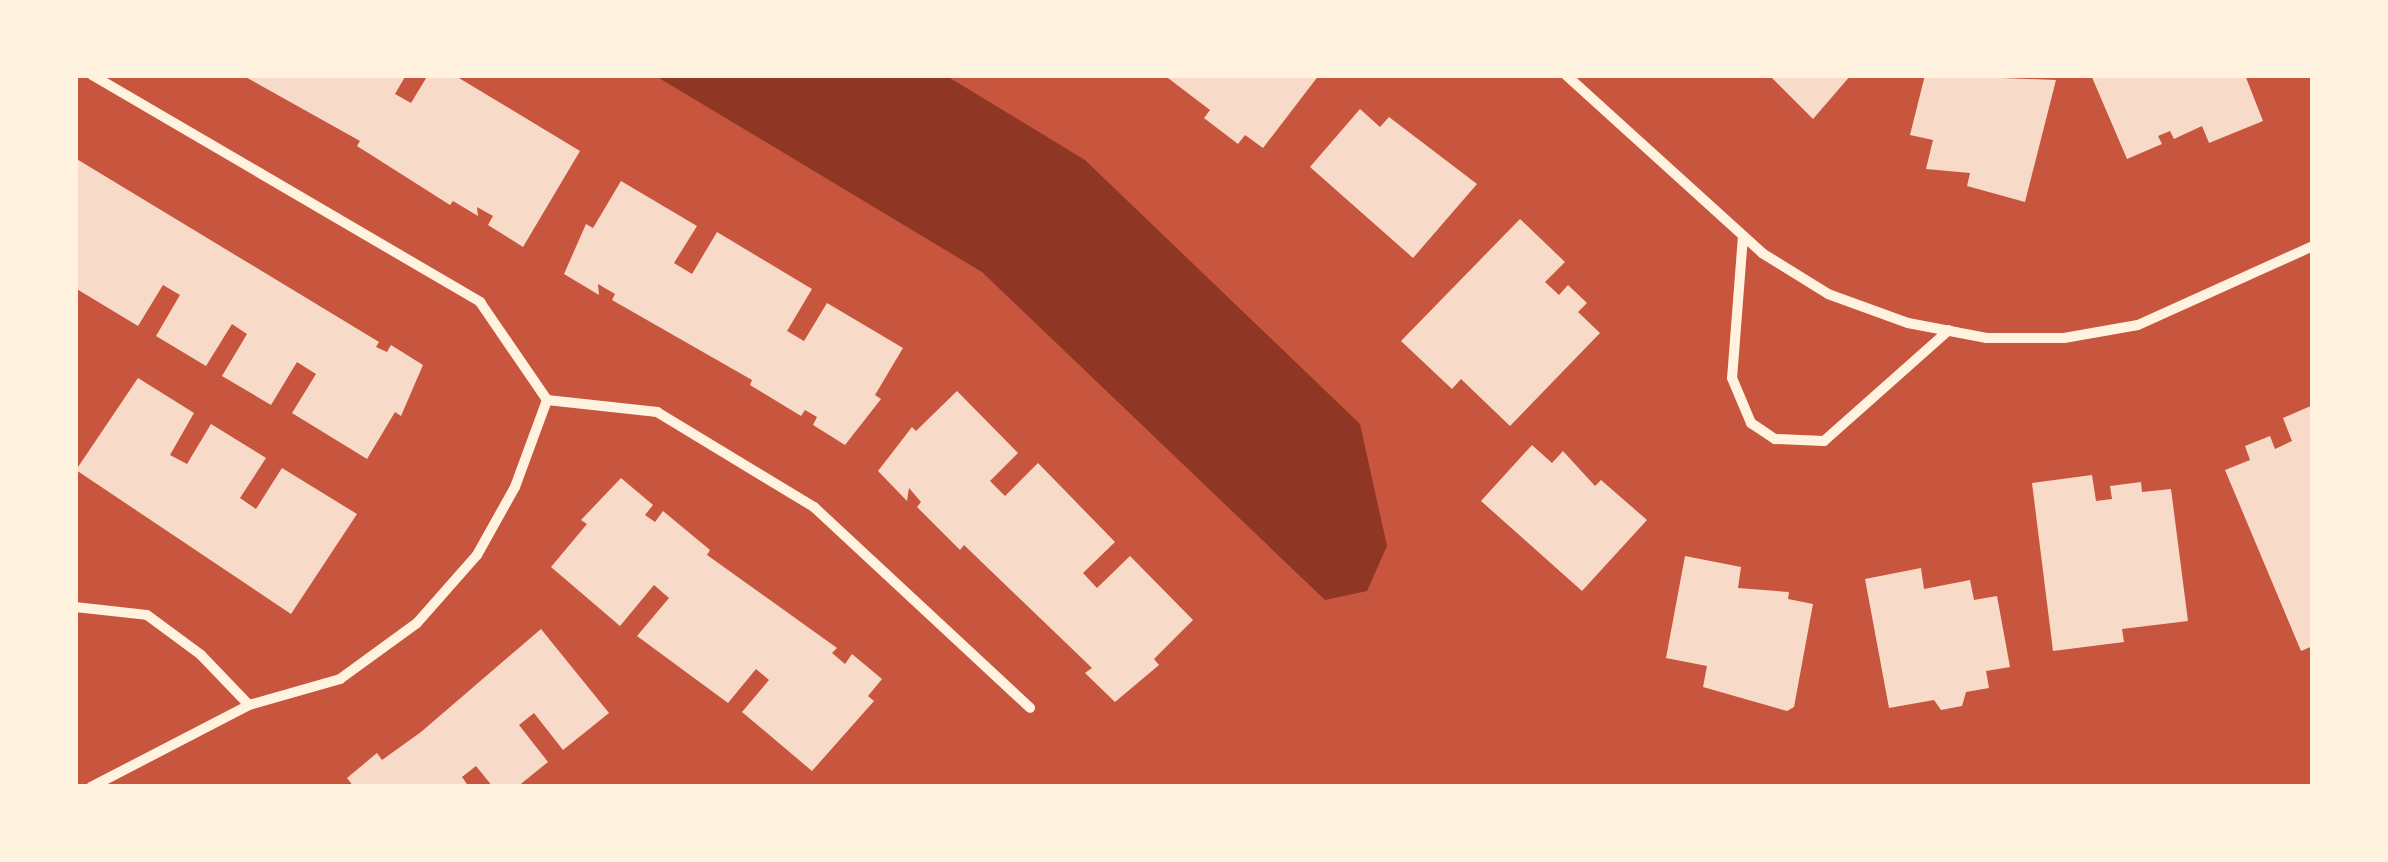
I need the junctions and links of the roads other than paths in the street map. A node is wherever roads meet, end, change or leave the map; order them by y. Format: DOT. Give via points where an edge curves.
graph roads {
  1 [pos="92,75"];
  2 [pos="1566,75"];
  3 [pos="1743,236"];
  4 [pos="2313,246"];
  5 [pos="1949,330"];
  6 [pos="547,400"];
  7 [pos="75,607"];
  8 [pos="250,705"];
  9 [pos="1030,708"];
  10 [pos="91,787"];
  1 -- 6 [label="street" via="480,302"];
  2 -- 3 [label="street"];
  3 -- 5 [label="street" via="1828,294"];
  3 -- 5 [label="street" via="1732,378 1751,423 1776,439 1824,441"];
  4 -- 5 [label="street" via="2138,325 2064,338"];
  6 -- 8 [label="street" via="515,487 478,556 417,623 340,679"];
  6 -- 9 [label="street" via="657,412 814,507"];
  7 -- 8 [label="street" via="147,614 201,655"];
  8 -- 10 [label="street"];
}
